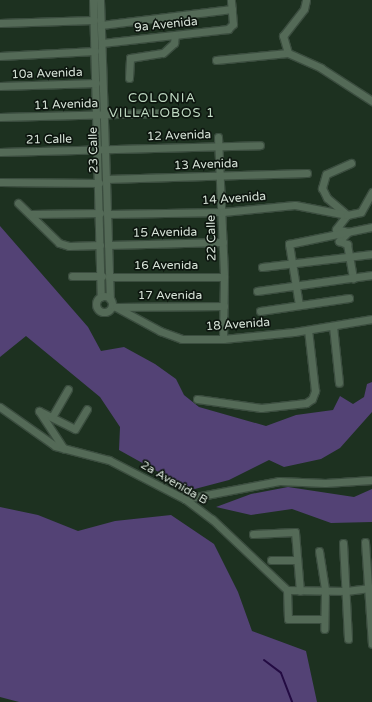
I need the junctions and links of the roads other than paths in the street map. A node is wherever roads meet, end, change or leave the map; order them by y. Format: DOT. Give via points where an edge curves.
graph roads {
  1 [pos="93,0"];
  2 [pos="100,0"];
  3 [pos="231,0"];
  4 [pos="306,0"];
  5 [pos="232,9"];
  6 [pos="94,20"];
  7 [pos="0,23"];
  8 [pos="101,25"];
  9 [pos="175,35"];
  10 [pos="102,43"];
  11 [pos="95,51"];
  12 [pos="288,53"];
  13 [pos="0,56"];
  14 [pos="216,60"];
  15 [pos="129,78"];
  16 [pos="96,83"];
  17 [pos="0,86"];
  18 [pos="372,101"];
  19 [pos="157,113"];
  20 [pos="100,114"];
  21 [pos="0,117"];
  22 [pos="218,137"];
  23 [pos="260,145"];
  24 [pos="219,146"];
  25 [pos="102,150"];
  26 [pos="0,152"];
  27 [pos="351,163"];
  28 [pos="307,174"];
  29 [pos="220,176"];
  30 [pos="102,181"];
  31 [pos="0,182"];
  32 [pos="372,192"];
  33 [pos="370,201"];
  34 [pos="18,203"];
  35 [pos="222,212"];
  36 [pos="103,213"];
  37 [pos="31,214"];
  38 [pos="346,215"];
  39 [pos="372,227"];
  40 [pos="348,232"];
  41 [pos="223,242"];
  42 [pos="104,245"];
  43 [pos="372,254"];
  44 [pos="350,257"];
  45 [pos="292,264"];
  46 [pos="262,267"];
  47 [pos="372,275"];
  48 [pos="72,276"];
  49 [pos="105,277"];
  50 [pos="224,277"];
  51 [pos="353,278"];
  52 [pos="296,286"];
  53 [pos="257,291"];
  54 [pos="101,297"];
  55 [pos="349,298"];
  56 [pos="113,304"];
  57 [pos="299,305"];
  58 [pos="224,306"];
  59 [pos="260,311"];
  60 [pos="372,320"];
  61 [pos="333,326"];
  62 [pos="308,330"];
  63 [pos="223,339"];
  64 [pos="339,383"];
  65 [pos="68,389"];
  66 [pos="197,399"];
  67 [pos="0,407"];
  68 [pos="87,409"];
  69 [pos="52,417"];
  70 [pos="64,449"];
  71 [pos="372,480"];
  72 [pos="185,499"];
  73 [pos="253,534"];
  74 [pos="365,542"];
  75 [pos="343,543"];
  76 [pos="319,551"];
  77 [pos="271,560"];
  78 [pos="297,560"];
  79 [pos="370,588"];
  80 [pos="287,590"];
  81 [pos="325,590"];
  82 [pos="346,590"];
  83 [pos="300,591"];
  84 [pos="324,619"];
  85 [pos="324,628"];
  86 [pos="348,639"];
  87 [pos="372,644"];
  1 -- 6 [label="street, 23 Calle"];
  2 -- 8 [label="street, 23 Calle"];
  3 -- 5 [label="street"];
  4 -- 12 [label="street" via="304,9 283,36"];
  5 -- 8 [label="street"];
  5 -- 9 [label="street, 9a Avenida" via="232,27"];
  6 -- 7 [label="street"];
  6 -- 11 [label="street, 23 Calle"];
  8 -- 10 [label="street, 23 Calle"];
  9 -- 10 [label="street, 9a Avenida"];
  9 -- 15 [label="street" via="174,43 163,53 130,58"];
  10 -- 20 [label="street, 23 Calle"];
  11 -- 13 [label="street"];
  11 -- 16 [label="street, 23 Calle"];
  12 -- 14 [label="street"];
  12 -- 18 [label="street" via="320,68"];
  16 -- 17 [label="street, 10a Avenida"];
  16 -- 20 [label="street, 23 Calle"];
  19 -- 20 [label="street, 11 Avenida"];
  20 -- 21 [label="street, 11 Avenida"];
  20 -- 25 [label="street, 23 Calle"];
  22 -- 24 [label="street, 22 Calle"];
  23 -- 24 [label="street, 12 Avenida"];
  24 -- 25 [label="street, 12 Avenida"];
  24 -- 29 [label="street, 22 Calle"];
  25 -- 26 [label="street, 21 Calle"];
  25 -- 30 [label="street, 23 Calle"];
  27 -- 38 [label="street" via="326,174 322,183 327,198"];
  28 -- 29 [label="street, 13 Avenida"];
  29 -- 30 [label="street, 13 Avenida"];
  29 -- 35 [label="street, 22 Calle"];
  30 -- 31 [label="street, 13 Avenida"];
  30 -- 36 [label="street, 23 Calle"];
  32 -- 33 [label="street" via="367,196"];
  33 -- 38 [label="street, 14 Avenida" via="361,212"];
  34 -- 37 [label="street"];
  35 -- 36 [label="street, 14 Avenida"];
  35 -- 38 [label="street, 14 Avenida" via="295,205"];
  35 -- 41 [label="street, 22 Calle"];
  36 -- 37 [label="street, 14 Avenida"];
  36 -- 42 [label="street, 23 Calle"];
  37 -- 42 [label="street, 15 Avenida" via="63,244"];
  38 -- 40 [label="street" via="336,229"];
  39 -- 40 [label="street"];
  40 -- 44 [label="street" via="339,241 347,244"];
  40 -- 45 [label="street" via="291,243 288,247"];
  41 -- 42 [label="street, 15 Avenida"];
  41 -- 50 [label="street, 22 Calle"];
  42 -- 49 [label="street, 23 Calle"];
  43 -- 44 [label="street"];
  44 -- 45 [label="street"];
  44 -- 51 [label="street"];
  45 -- 46 [label="street"];
  45 -- 52 [label="street"];
  47 -- 51 [label="street"];
  48 -- 49 [label="street, 16 Avenida"];
  49 -- 50 [label="street, 16 Avenida"];
  49 -- 54 [label="street, 23 Calle"];
  49 -- 56 [label="street, 23 Calle"];
  50 -- 58 [label="street, 22 Calle"];
  51 -- 52 [label="street"];
  52 -- 53 [label="street"];
  52 -- 57 [label="street"];
  54 -- 56 [label="street"];
  54 -- 56 [label="street, 23 Calle" via="97,302 100,310 107,311"];
  55 -- 57 [label="street"];
  56 -- 58 [label="street, 17 Avenida"];
  56 -- 63 [label="street, 18 Avenida" via="172,337"];
  57 -- 59 [label="street"];
  58 -- 63 [label="street, 22 Calle"];
  60 -- 61 [label="street, 18 Avenida"];
  61 -- 62 [label="street, 18 Avenida"];
  61 -- 64 [label="street"];
  62 -- 63 [label="street, 18 Avenida"];
  62 -- 66 [label="street" via="315,391 306,403 261,408"];
  65 -- 69 [label="street"];
  67 -- 70 [label="street, 2a Avenida B" via="46,442"];
  68 -- 69 [label="street" via="75,429"];
  69 -- 70 [label="street" via="39,411"];
  70 -- 72 [label="street, 2a Avenida B" via="109,460"];
  71 -- 72 [label="street" via="325,483 279,481"];
  72 -- 80 [label="street, 2a Avenida B" via="212,519"];
  73 -- 78 [label="street" via="295,532"];
  74 -- 79 [label="street"];
  75 -- 82 [label="street"];
  76 -- 81 [label="street"];
  77 -- 78 [label="street"];
  78 -- 83 [label="street"];
  79 -- 82 [label="street"];
  79 -- 87 [label="street"];
  80 -- 83 [label="street"];
  80 -- 84 [label="street" via="288,619"];
  81 -- 82 [label="street"];
  81 -- 83 [label="street"];
  81 -- 84 [label="street"];
  82 -- 86 [label="street"];
  84 -- 85 [label="street"];
}
